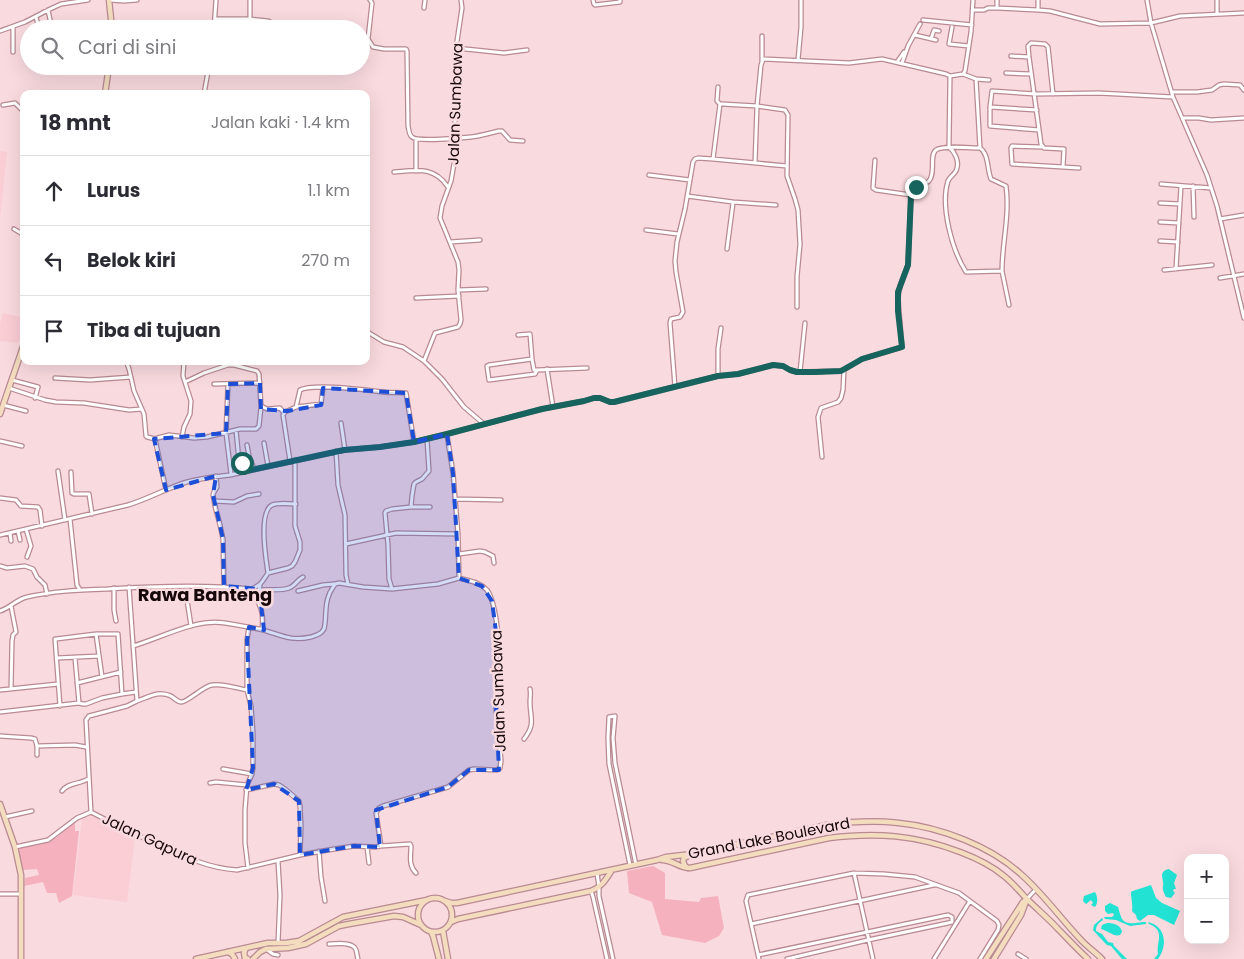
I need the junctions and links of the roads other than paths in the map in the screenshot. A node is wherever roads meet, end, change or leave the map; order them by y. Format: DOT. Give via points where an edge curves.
graph roads {
  1 [pos="88,0"];
  2 [pos="110,0"];
  3 [pos="137,0"];
  4 [pos="216,0"];
  5 [pos="250,0"];
  6 [pos="370,0"];
  7 [pos="425,0"];
  8 [pos="461,0"];
  9 [pos="594,0"];
  10 [pos="620,0"];
  11 [pos="801,0"];
  12 [pos="973,0"];
  13 [pos="997,0"];
  14 [pos="1038,0"];
  15 [pos="1147,0"];
  16 [pos="1217,0"];
  17 [pos="424,8"];
  18 [pos="997,8"];
  19 [pos="48,10"];
  20 [pos="973,10"];
  21 [pos="1038,10"];
  22 [pos="1244,13"];
  23 [pos="1217,14"];
  24 [pos="36,16"];
  25 [pos="215,19"];
  26 [pos="29,20"];
  27 [pos="37,20"];
  28 [pos="50,20"];
  29 [pos="111,20"];
  30 [pos="250,20"];
  31 [pos="923,20"];
  32 [pos="370,21"];
  33 [pos="1151,23"];
  34 [pos="20,24"];
  35 [pos="920,24"];
  36 [pos="972,25"];
  37 [pos="13,27"];
  38 [pos="952,28"];
  39 [pos="0,31"];
  40 [pos="939,31"];
  41 [pos="914,35"];
  42 [pos="762,36"];
  43 [pos="931,39"];
  44 [pos="936,40"];
  45 [pos="370,42"];
  46 [pos="969,46"];
  47 [pos="456,48"];
  48 [pos="527,50"];
  49 [pos="13,52"];
  50 [pos="1011,56"];
  51 [pos="1029,57"];
  52 [pos="798,60"];
  53 [pos="762,62"];
  54 [pos="899,63"];
  55 [pos="1006,73"];
  56 [pos="963,74"];
  57 [pos="1031,74"];
  58 [pos="108,75"];
  59 [pos="207,75"];
  60 [pos="950,76"];
  61 [pos="976,80"];
  62 [pos="989,80"];
  63 [pos="718,87"];
  64 [pos="106,90"];
  65 [pos="205,90"];
  66 [pos="1244,90"];
  67 [pos="1172,92"];
  68 [pos="1034,93"];
  69 [pos="1053,94"];
  70 [pos="1173,97"];
  71 [pos="720,104"];
  72 [pos="3,105"];
  73 [pos="757,106"];
  74 [pos="990,107"];
  75 [pos="20,108"];
  76 [pos="1037,110"];
  77 [pos="1183,118"];
  78 [pos="1244,118"];
  79 [pos="1039,130"];
  80 [pos="456,138"];
  81 [pos="416,139"];
  82 [pos="523,141"];
  83 [pos="949,147"];
  84 [pos="1042,147"];
  85 [pos="980,148"];
  86 [pos="713,159"];
  87 [pos="875,160"];
  88 [pos="755,163"];
  89 [pos="787,166"];
  90 [pos="1063,167"];
  91 [pos="1079,168"];
  92 [pos="416,171"];
  93 [pos="394,172"];
  94 [pos="649,176"];
  95 [pos="690,180"];
  96 [pos="1161,184"];
  97 [pos="1181,186"];
  98 [pos="1193,186"];
  99 [pos="448,188"];
  100 [pos="1211,188"];
  101 [pos="911,195"];
  102 [pos="688,196"];
  103 [pos="733,202"];
  104 [pos="1160,203"];
  105 [pos="1180,204"];
  106 [pos="776,205"];
  107 [pos="1244,215"];
  108 [pos="1194,216"];
  109 [pos="1220,219"];
  110 [pos="1160,222"];
  111 [pos="1179,223"];
  112 [pos="14,229"];
  113 [pos="646,230"];
  114 [pos="20,233"];
  115 [pos="678,234"];
  116 [pos="480,240"];
  117 [pos="1160,241"];
  118 [pos="450,242"];
  119 [pos="1178,242"];
  120 [pos="727,249"];
  121 [pos="1212,265"];
  122 [pos="1176,269"];
  123 [pos="1164,270"];
  124 [pos="1002,271"];
  125 [pos="1244,274"];
  126 [pos="1234,276"];
  127 [pos="1220,278"];
  128 [pos="486,289"];
  129 [pos="458,290"];
  130 [pos="459,296"];
  131 [pos="416,298"];
  132 [pos="1242,302"];
  133 [pos="1009,305"];
  134 [pos="798,307"];
  135 [pos="1244,315"];
  136 [pos="805,323"];
  137 [pos="720,328"];
  138 [pos="370,333"];
  139 [pos="518,335"];
  140 [pos="20,356"];
  141 [pos="532,359"];
  142 [pos="424,361"];
  143 [pos="128,365"];
  144 [pos="184,365"];
  145 [pos="587,368"];
  146 [pos="547,369"];
  147 [pos="536,370"];
  148 [pos="844,370"];
  149 [pos="800,372"];
  150 [pos="718,376"];
  151 [pos="131,377"];
  152 [pos="55,378"];
  153 [pos="12,379"];
  154 [pos="185,382"];
  155 [pos="260,383"];
  156 [pos="214,384"];
  157 [pos="228,384"];
  158 [pos="675,387"];
  159 [pos="8,388"];
  160 [pos="323,388"];
  161 [pos="35,398"];
  162 [pos="3,405"];
  163 [pos="261,406"];
  164 [pos="296,407"];
  165 [pos="553,407"];
  166 [pos="142,409"];
  167 [pos="26,411"];
  168 [pos="284,413"];
  169 [pos="0,414"];
  170 [pos="341,423"];
  171 [pos="484,424"];
  172 [pos="236,430"];
  173 [pos="226,433"];
  174 [pos="447,434"];
  175 [pos="182,437"];
  176 [pos="154,438"];
  177 [pos="428,439"];
  178 [pos="0,441"];
  179 [pos="414,442"];
  180 [pos="264,443"];
  181 [pos="247,445"];
  182 [pos="22,446"];
  183 [pos="344,450"];
  184 [pos="336,451"];
  185 [pos="822,457"];
  186 [pos="295,460"];
  187 [pos="290,461"];
  188 [pos="268,466"];
  189 [pos="254,470"];
  190 [pos="58,471"];
  191 [pos="71,472"];
  192 [pos="242,472"];
  193 [pos="232,474"];
  194 [pos="216,476"];
  195 [pos="166,490"];
  196 [pos="258,494"];
  197 [pos="0,498"];
  198 [pos="456,499"];
  199 [pos="501,500"];
  200 [pos="214,501"];
  201 [pos="296,504"];
  202 [pos="411,507"];
  203 [pos="430,507"];
  204 [pos="92,514"];
  205 [pos="70,519"];
  206 [pos="65,520"];
  207 [pos="42,526"];
  208 [pos="26,530"];
  209 [pos="18,531"];
  210 [pos="10,533"];
  211 [pos="458,534"];
  212 [pos="0,535"];
  213 [pos="387,536"];
  214 [pos="20,540"];
  215 [pos="11,541"];
  216 [pos="346,544"];
  217 [pos="459,554"];
  218 [pos="26,557"];
  219 [pos="494,564"];
  220 [pos="0,566"];
  221 [pos="268,573"];
  222 [pos="303,577"];
  223 [pos="459,578"];
  224 [pos="335,584"];
  225 [pos="348,584"];
  226 [pos="224,586"];
  227 [pos="129,587"];
  228 [pos="114,588"];
  229 [pos="259,588"];
  230 [pos="252,589"];
  231 [pos="392,589"];
  232 [pos="80,590"];
  233 [pos="298,591"];
  234 [pos="47,594"];
  235 [pos="187,600"];
  236 [pos="258,602"];
  237 [pos="11,606"];
  238 [pos="0,611"];
  239 [pos="116,621"];
  240 [pos="191,626"];
  241 [pos="249,627"];
  242 [pos="262,630"];
  243 [pos="96,634"];
  244 [pos="133,646"];
  245 [pos="99,656"];
  246 [pos="57,658"];
  247 [pos="75,658"];
  248 [pos="121,672"];
  249 [pos="102,677"];
  250 [pos="77,683"];
  251 [pos="58,684"];
  252 [pos="11,689"];
  253 [pos="530,689"];
  254 [pos="0,690"];
  255 [pos="247,690"];
  256 [pos="136,692"];
  257 [pos="122,694"];
  258 [pos="137,701"];
  259 [pos="79,703"];
  260 [pos="60,706"];
  261 [pos="0,712"];
  262 [pos="0,736"];
  263 [pos="524,738"];
  264 [pos="37,746"];
  265 [pos="86,747"];
  266 [pos="37,755"];
  267 [pos="615,763"];
  268 [pos="609,764"];
  269 [pos="223,769"];
  270 [pos="252,774"];
  271 [pos="89,778"];
  272 [pos="210,783"];
  273 [pos="247,785"];
  274 [pos="246,790"];
  275 [pos="62,791"];
  276 [pos="622,798"];
  277 [pos="616,800"];
  278 [pos="0,804"];
  279 [pos="32,811"];
  280 [pos="91,812"];
  281 [pos="5,817"];
  282 [pos="381,846"];
  283 [pos="15,847"];
  284 [pos="368,847"];
  285 [pos="319,851"];
  286 [pos="692,854"];
  287 [pos="300,855"];
  288 [pos="657,860"];
  289 [pos="278,861"];
  290 [pos="368,863"];
  291 [pos="633,865"];
  292 [pos="248,868"];
  293 [pos="690,868"];
  294 [pos="612,870"];
  295 [pos="416,873"];
  296 [pos="597,873"];
  297 [pos="854,873"];
  298 [pos="934,885"];
  299 [pos="599,887"];
  300 [pos="1036,889"];
  301 [pos="591,891"];
  302 [pos="0,894"];
  303 [pos="22,894"];
  304 [pos="1027,899"];
  305 [pos="427,900"];
  306 [pos="325,901"];
  307 [pos="444,901"];
  308 [pos="860,901"];
  309 [pos="970,901"];
  310 [pos="451,922"];
  311 [pos="752,924"];
  312 [pos="421,926"];
  313 [pos="443,931"];
  314 [pos="431,932"];
  315 [pos="866,932"];
  316 [pos="608,935"];
  317 [pos="603,936"];
  318 [pos="868,940"];
  319 [pos="329,944"];
  320 [pos="278,946"];
  321 [pos="246,948"];
  322 [pos="266,950"];
  323 [pos="228,952"];
  324 [pos="1018,954"];
  325 [pos="278,957"];
  326 [pos="759,957"];
  327 [pos="21,959"];
  328 [pos="196,959"];
  329 [pos="235,959"];
  330 [pos="248,959"];
  331 [pos="253,959"];
  332 [pos="358,959"];
  333 [pos="439,959"];
  334 [pos="448,959"];
  335 [pos="607,959"];
  336 [pos="613,959"];
  337 [pos="787,959"];
  338 [pos="873,959"];
  339 [pos="934,959"];
  340 [pos="980,959"];
  341 [pos="986,959"];
  342 [pos="994,959"];
  343 [pos="1026,959"];
  344 [pos="1088,959"];
  345 [pos="1102,959"];
  1 -- 19 [label="street" via="64,3"];
  2 -- 3 [label="street"];
  2 -- 29 [label="street"];
  4 -- 25 [label="street"];
  5 -- 30 [label="street"];
  6 -- 32 [label="street"];
  7 -- 17 [label="street"];
  8 -- 47 [label="street, Jalan Sumbawa"];
  9 -- 10 [label="street" via="595,5"];
  11 -- 52 [label="street"];
  12 -- 20 [label="street"];
  13 -- 18 [label="street"];
  14 -- 21 [label="street"];
  15 -- 33 [label="street"];
  16 -- 23 [label="street"];
  18 -- 20 [label="street"];
  18 -- 21 [label="street"];
  19 -- 24 [label="street"];
  19 -- 28 [label="street"];
  20 -- 36 [label="street"];
  21 -- 33 [label="street" via="1100,24"];
  22 -- 23 [label="street"];
  23 -- 33 [label="street" via="1180,16"];
  24 -- 26 [label="street"];
  24 -- 27 [label="street"];
  25 -- 30 [label="street"];
  31 -- 36 [label="street"];
  33 -- 67 [label="street"];
  34 -- 37 [label="street"];
  35 -- 41 [label="street"];
  36 -- 46 [label="street"];
  37 -- 39 [label="street"];
  37 -- 49 [label="street"];
  38 -- 46 [label="street" via="949,44"];
  40 -- 43 [label="street" via="934,30"];
  41 -- 43 [label="street"];
  41 -- 54 [label="street"];
  42 -- 53 [label="street"];
  43 -- 44 [label="street"];
  45 -- 81 [label="street" via="373,47 407,51 408,129 411,137"];
  46 -- 56 [label="street"];
  47 -- 48 [label="street" via="504,53"];
  47 -- 80 [label="street, Jalan Sumbawa"];
  50 -- 51 [label="street"];
  51 -- 57 [label="street"];
  51 -- 69 [label="street" via="1029,44 1045,44"];
  52 -- 53 [label="street" via="767,58"];
  52 -- 54 [label="street"];
  53 -- 73 [label="street"];
  54 -- 60 [label="street"];
  55 -- 57 [label="street"];
  56 -- 60 [label="street"];
  56 -- 61 [label="street"];
  57 -- 68 [label="street"];
  58 -- 64 [label="street"];
  59 -- 65 [label="street"];
  60 -- 83 [label="street"];
  61 -- 62 [label="street"];
  61 -- 85 [label="street"];
  63 -- 71 [label="street" via="717,100"];
  66 -- 67 [label="street" via="1240,85 1224,84 1212,90"];
  67 -- 70 [label="street"];
  68 -- 69 [label="street"];
  68 -- 74 [label="street" via="992,91"];
  68 -- 76 [label="street"];
  69 -- 70 [label="street"];
  70 -- 77 [label="street"];
  71 -- 73 [label="street"];
  71 -- 86 [label="street"];
  72 -- 75 [label="street" via="16,103"];
  73 -- 88 [label="street"];
  73 -- 89 [label="street" via="788,113"];
  74 -- 76 [label="street"];
  74 -- 79 [label="street" via="990,126"];
  76 -- 79 [label="street"];
  77 -- 78 [label="street"];
  77 -- 100 [label="street"];
  79 -- 84 [label="street"];
  80 -- 81 [label="street"];
  80 -- 82 [label="street" via="502,131 510,140"];
  80 -- 99 [label="street, Jalan Sumbawa" via="456,154"];
  81 -- 92 [label="street"];
  83 -- 85 [label="street"];
  83 -- 101 [label="street" via="935,150 930,180 914,188"];
  83 -- 124 [label="street" via="955,155 957,167 948,180 946,206 950,236 958,256 966,272"];
  84 -- 90 [label="street" via="1064,149"];
  84 -- 90 [label="street" via="1012,146 1012,164"];
  85 -- 124 [label="street" via="985,154 991,179 1007,188"];
  86 -- 88 [label="street"];
  86 -- 95 [label="street" via="695,159"];
  87 -- 101 [label="street" via="873,188"];
  88 -- 89 [label="street"];
  89 -- 134 [label="street" via="798,210"];
  90 -- 91 [label="street"];
  92 -- 93 [label="street"];
  92 -- 99 [label="street" via="434,173"];
  94 -- 95 [label="street"];
  95 -- 102 [label="street"];
  96 -- 97 [label="street"];
  97 -- 98 [label="street"];
  97 -- 105 [label="street"];
  98 -- 100 [label="street"];
  98 -- 108 [label="street"];
  99 -- 118 [label="street, Jalan Sumbawa" via="440,218"];
  100 -- 109 [label="street"];
  101 -- 148 [label="street" via="908,265 898,292 902,347 862,359"];
  102 -- 103 [label="street"];
  102 -- 115 [label="street"];
  103 -- 106 [label="street"];
  103 -- 120 [label="street"];
  104 -- 105 [label="street"];
  105 -- 111 [label="street"];
  107 -- 109 [label="street"];
  109 -- 126 [label="street"];
  110 -- 111 [label="street"];
  111 -- 119 [label="street"];
  112 -- 114 [label="street"];
  113 -- 115 [label="street"];
  115 -- 158 [label="street" via="675,266 683,312 680,317 670,320"];
  116 -- 118 [label="street"];
  117 -- 119 [label="street"];
  118 -- 129 [label="street, Jalan Sumbawa" via="459,266"];
  119 -- 122 [label="street"];
  121 -- 122 [label="street"];
  122 -- 123 [label="street"];
  124 -- 133 [label="street"];
  125 -- 126 [label="street"];
  126 -- 127 [label="street"];
  126 -- 132 [label="street"];
  128 -- 129 [label="street"];
  129 -- 130 [label="street, Jalan Sumbawa"];
  130 -- 131 [label="street"];
  130 -- 142 [label="street, Jalan Sumbawa" via="460,324 435,333"];
  132 -- 135 [label="street"];
  136 -- 149 [label="street"];
  137 -- 150 [label="street"];
  138 -- 142 [label="street" via="384,342 403,347"];
  139 -- 141 [label="street" via="530,334"];
  140 -- 153 [label="street"];
  141 -- 147 [label="street"];
  141 -- 147 [label="street" via="489,364 489,378 535,374"];
  142 -- 171 [label="street" via="464,407"];
  143 -- 151 [label="street"];
  144 -- 154 [label="street"];
  145 -- 146 [label="street"];
  146 -- 147 [label="street"];
  146 -- 165 [label="street"];
  148 -- 149 [label="street"];
  148 -- 185 [label="street" via="841,398 821,408 818,416"];
  149 -- 150 [label="street" via="777,364"];
  150 -- 158 [label="street"];
  151 -- 152 [label="street"];
  151 -- 166 [label="street"];
  153 -- 159 [label="street"];
  153 -- 161 [label="street" via="38,387"];
  154 -- 155 [label="street" via="230,365 257,371"];
  154 -- 175 [label="street" via="191,401"];
  155 -- 157 [label="street"];
  155 -- 163 [label="street"];
  156 -- 157 [label="street"];
  157 -- 173 [label="street"];
  158 -- 165 [label="street" via="612,402 596,397"];
  159 -- 161 [label="street"];
  159 -- 162 [label="street"];
  160 -- 164 [label="street" via="321,404"];
  160 -- 164 [label="street" via="300,389"];
  160 -- 179 [label="street" via="406,393"];
  161 -- 166 [label="street"];
  162 -- 167 [label="street"];
  162 -- 169 [label="street"];
  163 -- 168 [label="street" via="280,408"];
  163 -- 172 [label="street" via="258,428"];
  164 -- 168 [label="street"];
  165 -- 171 [label="street"];
  166 -- 176 [label="street" via="146,436"];
  168 -- 187 [label="street"];
  170 -- 183 [label="street"];
  171 -- 174 [label="street"];
  172 -- 173 [label="street"];
  172 -- 192 [label="street"];
  173 -- 175 [label="street" via="200,438"];
  173 -- 193 [label="street"];
  174 -- 177 [label="street"];
  174 -- 198 [label="street"];
  175 -- 176 [label="street"];
  176 -- 195 [label="street"];
  177 -- 179 [label="street"];
  177 -- 202 [label="street" via="430,471 414,484"];
  178 -- 182 [label="street"];
  179 -- 183 [label="street"];
  180 -- 188 [label="street"];
  181 -- 189 [label="street"];
  183 -- 184 [label="street"];
  184 -- 186 [label="street"];
  184 -- 216 [label="street"];
  186 -- 187 [label="street"];
  186 -- 201 [label="street"];
  187 -- 188 [label="street"];
  188 -- 189 [label="street"];
  189 -- 192 [label="street"];
  190 -- 206 [label="street"];
  191 -- 204 [label="street" via="72,493 89,494"];
  192 -- 193 [label="street"];
  193 -- 194 [label="street"];
  194 -- 195 [label="street" via="188,481"];
  194 -- 200 [label="street" via="218,487"];
  195 -- 204 [label="street"];
  196 -- 200 [label="street" via="234,502"];
  197 -- 207 [label="street" via="16,500 21,506 38,507"];
  198 -- 199 [label="street"];
  198 -- 211 [label="street"];
  200 -- 226 [label="street" via="222,539"];
  201 -- 221 [label="street" via="295,526 300,542 298,556 288,568"];
  201 -- 221 [label="street" via="276,504 267,510 263,528"];
  202 -- 203 [label="street"];
  202 -- 213 [label="street" via="386,511"];
  204 -- 205 [label="street"];
  205 -- 206 [label="street"];
  205 -- 232 [label="street"];
  206 -- 207 [label="street"];
  207 -- 208 [label="street"];
  208 -- 209 [label="street"];
  208 -- 218 [label="street" via="31,546"];
  209 -- 210 [label="street"];
  209 -- 214 [label="street"];
  210 -- 212 [label="street"];
  210 -- 215 [label="street"];
  211 -- 213 [label="street" via="396,533"];
  211 -- 217 [label="street"];
  213 -- 216 [label="street"];
  213 -- 231 [label="street"];
  216 -- 225 [label="street"];
  217 -- 219 [label="street" via="485,552 492,556"];
  217 -- 223 [label="street"];
  220 -- 234 [label="street" via="33,569 45,585"];
  221 -- 229 [label="street"];
  222 -- 229 [label="street" via="286,589"];
  223 -- 231 [label="street" via="438,584"];
  223 -- 282 [label="street, Jalan Sumbawa" via="482,586 492,601 500,663 496,706 500,768 469,770 448,787 379,808 376,813"];
  224 -- 225 [label="street"];
  224 -- 233 [label="street"];
  224 -- 242 [label="street" via="328,596 324,629 316,636 294,639"];
  225 -- 231 [label="street"];
  226 -- 227 [label="street"];
  226 -- 230 [label="street"];
  227 -- 228 [label="street"];
  227 -- 244 [label="street"];
  228 -- 232 [label="street"];
  228 -- 239 [label="street"];
  229 -- 230 [label="street"];
  229 -- 236 [label="street"];
  230 -- 236 [label="street"];
  232 -- 234 [label="street"];
  234 -- 237 [label="street" via="24,598"];
  235 -- 240 [label="street"];
  236 -- 242 [label="street"];
  237 -- 238 [label="street"];
  237 -- 252 [label="street" via="16,632 12,641"];
  240 -- 241 [label="street" via="222,622"];
  240 -- 244 [label="street"];
  241 -- 242 [label="street"];
  241 -- 255 [label="street"];
  243 -- 245 [label="street"];
  243 -- 246 [label="street" via="56,639"];
  243 -- 248 [label="street" via="118,634"];
  244 -- 256 [label="street"];
  245 -- 247 [label="street"];
  245 -- 249 [label="street"];
  246 -- 247 [label="street"];
  246 -- 251 [label="street"];
  247 -- 250 [label="street"];
  248 -- 249 [label="street"];
  248 -- 257 [label="street"];
  249 -- 250 [label="street"];
  250 -- 259 [label="street"];
  251 -- 252 [label="street"];
  251 -- 260 [label="street"];
  252 -- 254 [label="street"];
  253 -- 263 [label="street" via="532,719"];
  255 -- 258 [label="street" via="223,684 212,685 183,702 162,694"];
  255 -- 270 [label="street" via="253,733"];
  256 -- 257 [label="street"];
  256 -- 258 [label="street"];
  257 -- 259 [label="street"];
  258 -- 265 [label="street" via="89,716 85,722"];
  259 -- 260 [label="street"];
  260 -- 261 [label="street"];
  262 -- 264 [label="street" via="35,739"];
  264 -- 265 [label="street"];
  264 -- 266 [label="street"];
  265 -- 271 [label="street"];
  267 -- 268 [label="street"];
  267 -- 268 [label="street" via="615,716 610,717"];
  267 -- 276 [label="street"];
  268 -- 277 [label="street"];
  269 -- 270 [label="street"];
  270 -- 273 [label="street"];
  271 -- 275 [label="street"];
  271 -- 280 [label="street"];
  272 -- 273 [label="street"];
  273 -- 274 [label="street"];
  274 -- 287 [label="street" via="279,785 299,801"];
  274 -- 292 [label="street"];
  276 -- 277 [label="street"];
  276 -- 291 [label="street"];
  277 -- 291 [label="street"];
  278 -- 281 [label="street"];
  279 -- 281 [label="street"];
  280 -- 283 [label="street, Jalan Gapura" via="77,818 48,840"];
  280 -- 292 [label="street, Jalan Gapura" via="198,862 228,870"];
  281 -- 283 [label="street"];
  282 -- 284 [label="street, Jalan Gapura"];
  282 -- 295 [label="street, Jalan Gapura" via="410,844 411,865"];
  283 -- 303 [label="street"];
  284 -- 285 [label="street, Jalan Gapura"];
  284 -- 290 [label="street"];
  285 -- 287 [label="street, Jalan Gapura"];
  285 -- 306 [label="street"];
  286 -- 288 [label="street, Grand Lake Boulevard"];
  286 -- 293 [label="street" via="683,861"];
  286 -- 300 [label="street, Grand Lake Boulevard" via="827,825 899,822 942,831 980,846 1010,864"];
  287 -- 289 [label="street, Jalan Gapura"];
  288 -- 291 [label="street, Grand Lake Boulevard"];
  288 -- 293 [label="street, Grand Lake Boulevard"];
  289 -- 292 [label="street, Jalan Gapura"];
  289 -- 320 [label="street"];
  291 -- 294 [label="street, Grand Lake Boulevard"];
  293 -- 304 [label="street, Grand Lake Boulevard" via="829,838 898,835 939,844 976,858 1003,875"];
  294 -- 296 [label="street, Grand Lake Boulevard"];
  294 -- 299 [label="street"];
  296 -- 299 [label="street"];
  296 -- 307 [label="street, Grand Lake Boulevard" via="457,903"];
  297 -- 298 [label="street" via="915,877"];
  297 -- 308 [label="street"];
  297 -- 311 [label="street" via="748,895 746,901"];
  298 -- 308 [label="street"];
  298 -- 309 [label="street" via="959,893"];
  299 -- 301 [label="street"];
  299 -- 316 [label="street"];
  300 -- 304 [label="street"];
  300 -- 345 [label="street, Grand Lake Boulevard"];
  301 -- 310 [label="street"];
  301 -- 317 [label="street"];
  302 -- 303 [label="street"];
  303 -- 327 [label="street"];
  304 -- 341 [label="street"];
  304 -- 342 [label="street"];
  304 -- 344 [label="street, Grand Lake Boulevard"];
  305 -- 307 [label="street" via="439,898"];
  305 -- 312 [label="street" via="419,908"];
  305 -- 320 [label="street" via="349,915 299,941"];
  307 -- 310 [label="street" via="452,910"];
  308 -- 311 [label="street"];
  308 -- 315 [label="street"];
  309 -- 339 [label="street"];
  309 -- 340 [label="street" via="999,925"];
  310 -- 313 [label="street"];
  311 -- 326 [label="street"];
  312 -- 314 [label="street"];
  312 -- 320 [label="street" via="403,917 387,916 339,926 306,944 288,948"];
  313 -- 314 [label="street"];
  313 -- 334 [label="street"];
  314 -- 333 [label="street"];
  315 -- 318 [label="street"];
  315 -- 318 [label="street" via="948,915 952,917 948,924"];
  315 -- 326 [label="street"];
  316 -- 317 [label="street"];
  316 -- 336 [label="street"];
  317 -- 335 [label="street"];
  318 -- 337 [label="street"];
  318 -- 338 [label="street"];
  319 -- 332 [label="street" via="353,946"];
  320 -- 321 [label="street" via="268,943"];
  320 -- 322 [label="street"];
  320 -- 325 [label="street"];
  321 -- 323 [label="street"];
  321 -- 330 [label="street" via="244,956"];
  322 -- 325 [label="street"];
  322 -- 331 [label="street"];
  323 -- 328 [label="street"];
  323 -- 329 [label="street"];
  324 -- 343 [label="street"];
}
